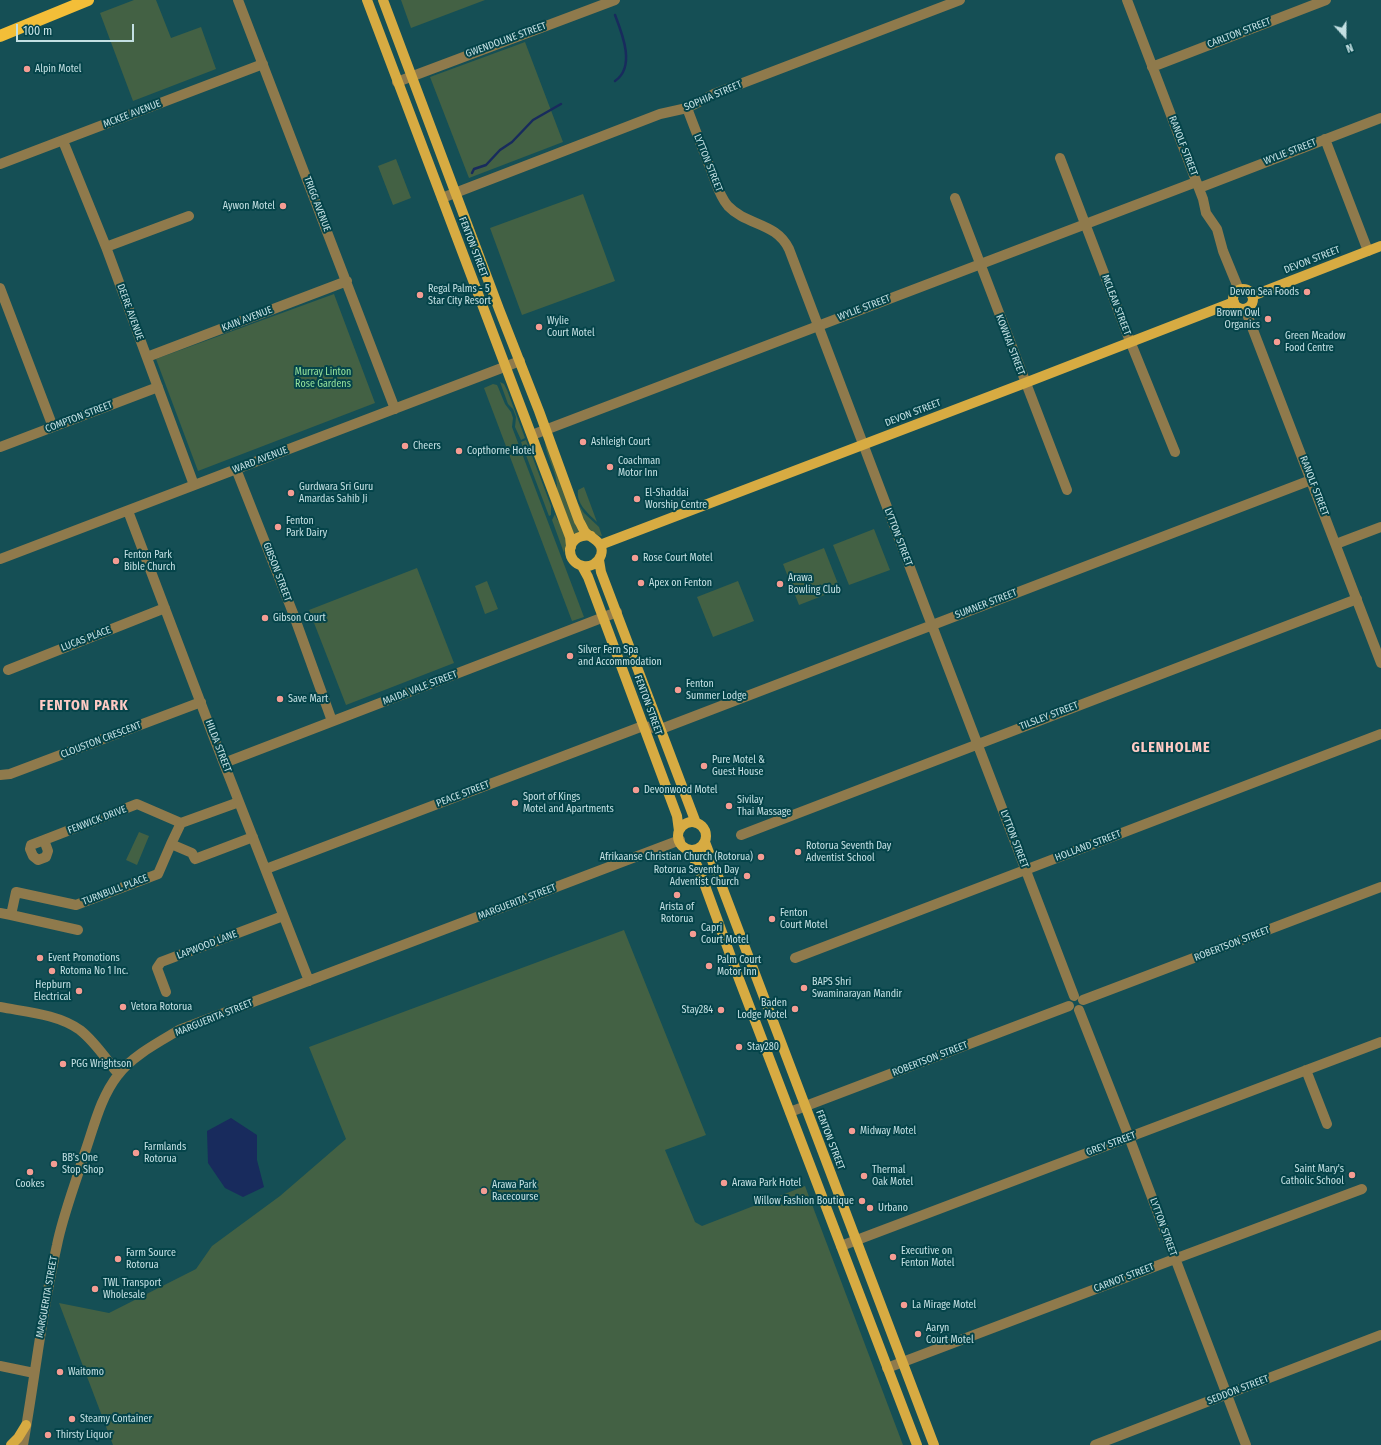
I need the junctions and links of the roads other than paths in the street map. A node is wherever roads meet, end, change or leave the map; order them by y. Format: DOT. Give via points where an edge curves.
graph roads {
  1 [pos="238,0"];
  2 [pos="367,0"];
  3 [pos="383,0"];
  4 [pos="615,0"];
  5 [pos="960,0"];
  6 [pos="1127,0"];
  7 [pos="1326,0"];
  8 [pos="80,1"];
  9 [pos="0,36"];
  10 [pos="263,64"];
  11 [pos="1152,67"];
  12 [pos="411,76"];
  13 [pos="397,82"];
  14 [pos="686,108"];
  15 [pos="1381,118"];
  16 [pos="1324,139"];
  17 [pos="63,141"];
  18 [pos="1060,158"];
  19 [pos="0,164"];
  20 [pos="1198,185"];
  21 [pos="456,193"];
  22 [pos="442,198"];
  23 [pos="955,198"];
  24 [pos="189,216"];
  25 [pos="1085,224"];
  26 [pos="106,247"];
  27 [pos="1381,247"];
  28 [pos="1368,251"];
  29 [pos="980,264"];
  30 [pos="346,281"];
  31 [pos="0,288"];
  32 [pos="1240,290"];
  33 [pos="1252,296"];
  34 [pos="1234,302"];
  35 [pos="1245,309"];
  36 [pos="818,325"];
  37 [pos="1131,343"];
  38 [pos="147,357"];
  39 [pos="520,361"];
  40 [pos="506,367"];
  41 [pos="1025,383"];
  42 [pos="158,386"];
  43 [pos="395,409"];
  44 [pos="54,427"];
  45 [pos="546,430"];
  46 [pos="532,435"];
  47 [pos="864,445"];
  48 [pos="0,447"];
  49 [pos="1175,452"];
  50 [pos="236,469"];
  51 [pos="1312,480"];
  52 [pos="194,485"];
  53 [pos="1067,490"];
  54 [pos="128,511"];
  55 [pos="1381,527"];
  56 [pos="591,536"];
  57 [pos="1336,544"];
  58 [pos="600,545"];
  59 [pos="571,547"];
  60 [pos="0,559"];
  61 [pos="599,560"];
  62 [pos="582,566"];
  63 [pos="1357,599"];
  64 [pos="165,608"];
  65 [pos="617,612"];
  66 [pos="603,618"];
  67 [pos="932,625"];
  68 [pos="1381,663"];
  69 [pos="8,670"];
  70 [pos="201,702"];
  71 [pos="332,721"];
  72 [pos="643,726"];
  73 [pos="661,729"];
  74 [pos="1381,734"];
  75 [pos="977,744"];
  76 [pos="224,763"];
  77 [pos="0,775"];
  78 [pos="239,802"];
  79 [pos="181,822"];
  80 [pos="696,823"];
  81 [pos="741,835"];
  82 [pos="679,836"];
  83 [pos="253,837"];
  84 [pos="44,840"];
  85 [pos="705,842"];
  86 [pos="171,844"];
  87 [pos="690,850"];
  88 [pos="266,869"];
  89 [pos="1026,870"];
  90 [pos="1381,887"];
  91 [pos="0,913"];
  92 [pos="11,915"];
  93 [pos="283,916"];
  94 [pos="78,930"];
  95 [pos="795,958"];
  96 [pos="754,973"];
  97 [pos="739,978"];
  98 [pos="308,982"];
  99 [pos="166,992"];
  100 [pos="1079,1002"];
  101 [pos="0,1007"];
  102 [pos="1381,1042"];
  103 [pos="1306,1070"];
  104 [pos="119,1073"];
  105 [pos="805,1107"];
  106 [pos="790,1112"];
  107 [pos="1327,1124"];
  108 [pos="1129,1137"];
  109 [pos="1362,1189"];
  110 [pos="856,1240"];
  111 [pos="841,1246"];
  112 [pos="1174,1259"];
  113 [pos="1381,1335"];
  114 [pos="902,1362"];
  115 [pos="0,1366"];
  116 [pos="887,1368"];
  117 [pos="34,1373"];
  118 [pos="1226,1394"];
  119 [pos="26,1425"];
  120 [pos="11,1445"];
  121 [pos="23,1445"];
  122 [pos="917,1445"];
  123 [pos="934,1445"];
  124 [pos="1095,1445"];
  125 [pos="1246,1445"];
  1 -- 10 [label="street, TRIGG AVENUE"];
  2 -- 13 [label="main road, FENTON STREET"];
  3 -- 12 [label="main road, FENTON STREET"];
  4 -- 12 [label="street, GWENDOLINE STREET"];
  5 -- 14 [label="street, SOPHIA STREET" via="714,94"];
  6 -- 11 [label="street, RANOLF STREET"];
  7 -- 11 [label="street, CARLTON STREET"];
  8 -- 9 [label="highway" via="47,18"];
  10 -- 17 [label="street, MCKEE AVENUE"];
  10 -- 30 [label="street, TRIGG AVENUE"];
  11 -- 20 [label="street, RANOLF STREET"];
  12 -- 13 [label="street, GWENDOLINE STREET"];
  12 -- 21 [label="main road, FENTON STREET"];
  13 -- 22 [label="main road, FENTON STREET"];
  14 -- 21 [label="street, SOPHIA STREET" via="660,114"];
  14 -- 36 [label="street, LYTTON STREET" via="723,199 740,216 769,228 786,243"];
  15 -- 16 [label="street, WYLIE STREET"];
  16 -- 20 [label="street, WYLIE STREET"];
  16 -- 28 [label="street"];
  17 -- 19 [label="street, MCKEE AVENUE"];
  17 -- 26 [label="street, DEERE AVENUE"];
  18 -- 25 [label="street, MCLEAN STREET"];
  20 -- 25 [label="street, WYLIE STREET"];
  20 -- 32 [label="street, RANOLF STREET" via="1206,214 1217,229 1221,247"];
  21 -- 22 [label="street, SOPHIA STREET"];
  21 -- 39 [label="main road, FENTON STREET"];
  22 -- 40 [label="main road, FENTON STREET"];
  23 -- 29 [label="street, KOWHAI STREET"];
  24 -- 26 [label="street"];
  25 -- 29 [label="street, WYLIE STREET"];
  25 -- 37 [label="street, MCLEAN STREET"];
  26 -- 38 [label="street, DEERE AVENUE"];
  27 -- 28 [label="main road, DEVON STREET"];
  28 -- 33 [label="main road, DEVON STREET"];
  29 -- 36 [label="street, WYLIE STREET"];
  29 -- 41 [label="street, KOWHAI STREET"];
  30 -- 38 [label="street, KAIN AVENUE"];
  30 -- 43 [label="street, TRIGG AVENUE"];
  31 -- 44 [label="street"];
  32 -- 33 [label="main road" via="1246,290"];
  32 -- 34 [label="main road" via="1234,294"];
  33 -- 35 [label="main road" via="1251,305"];
  34 -- 35 [label="main road" via="1238,308"];
  34 -- 37 [label="main road, DEVON STREET"];
  35 -- 51 [label="street, RANOLF STREET"];
  36 -- 45 [label="street, WYLIE STREET"];
  36 -- 47 [label="street, LYTTON STREET"];
  37 -- 41 [label="main road, DEVON STREET"];
  37 -- 49 [label="street, MCLEAN STREET"];
  38 -- 42 [label="street, DEERE AVENUE"];
  39 -- 40 [label="street, WARD AVENUE"];
  39 -- 45 [label="main road, FENTON STREET"];
  40 -- 43 [label="street, WARD AVENUE"];
  40 -- 46 [label="main road, FENTON STREET"];
  41 -- 47 [label="main road, DEVON STREET"];
  41 -- 53 [label="street, KOWHAI STREET"];
  42 -- 44 [label="street, COMPTON STREET"];
  42 -- 52 [label="street, DEERE AVENUE"];
  43 -- 50 [label="street, WARD AVENUE"];
  44 -- 48 [label="street, COMPTON STREET"];
  45 -- 46 [label="street, WYLIE STREET"];
  45 -- 56 [label="main road, FENTON STREET" via="579,521"];
  46 -- 59 [label="main road, FENTON STREET" via="570,537"];
  47 -- 58 [label="main road, DEVON STREET"];
  47 -- 67 [label="street, LYTTON STREET"];
  50 -- 52 [label="street, WARD AVENUE"];
  50 -- 71 [label="street, GIBSON STREET" via="293,613"];
  51 -- 57 [label="street, RANOLF STREET"];
  51 -- 67 [label="street, SUMNER STREET"];
  52 -- 54 [label="street, WARD AVENUE"];
  54 -- 60 [label="street, WARD AVENUE"];
  54 -- 64 [label="street, HILDA STREET"];
  55 -- 57 [label="street"];
  56 -- 58 [label="main road"];
  56 -- 59 [label="main road" via="580,536"];
  57 -- 63 [label="street, RANOLF STREET"];
  58 -- 61 [label="main road" via="602,552"];
  59 -- 62 [label="main road" via="573,559"];
  61 -- 62 [label="main road" via="590,566"];
  61 -- 65 [label="main road, FENTON STREET" via="601,572"];
  62 -- 66 [label="main road, FENTON STREET"];
  63 -- 68 [label="street, RANOLF STREET"];
  63 -- 75 [label="street, TILSLEY STREET"];
  64 -- 69 [label="street, LUCAS PLACE"];
  64 -- 70 [label="street, HILDA STREET"];
  65 -- 66 [label="street, MAIDA VALE STREET"];
  65 -- 73 [label="main road, FENTON STREET"];
  66 -- 71 [label="street, MAIDA VALE STREET"];
  66 -- 72 [label="main road, FENTON STREET"];
  67 -- 73 [label="street, SUMNER STREET"];
  67 -- 75 [label="street, LYTTON STREET"];
  70 -- 76 [label="street, HILDA STREET"];
  70 -- 77 [label="street, CLOUSTON CRESCENT" via="10,774"];
  71 -- 76 [label="street, MAIDA VALE STREET"];
  72 -- 73 [label="street"];
  72 -- 82 [label="main road, FENTON STREET" via="677,816"];
  72 -- 88 [label="street, PEACE STREET"];
  73 -- 80 [label="main road, FENTON STREET"];
  74 -- 89 [label="street, HOLLAND STREET"];
  75 -- 81 [label="street, TILSLEY STREET"];
  75 -- 89 [label="street, LYTTON STREET"];
  76 -- 78 [label="street, HILDA STREET"];
  78 -- 79 [label="street"];
  78 -- 83 [label="street, HILDA STREET"];
  79 -- 84 [label="street, FENWICK DRIVE" via="137,804"];
  79 -- 86 [label="street, TURNBULL PLACE"];
  80 -- 82 [label="main road" via="686,824"];
  80 -- 85 [label="main road" via="704,828"];
  82 -- 87 [label="main road" via="684,847"];
  82 -- 98 [label="street, MARGUERITA STREET"];
  83 -- 86 [label="street" via="195,859 192,853"];
  83 -- 88 [label="street, HILDA STREET"];
  85 -- 87 [label="main road" via="697,849"];
  85 -- 96 [label="main road, FENTON STREET"];
  86 -- 92 [label="street, TURNBULL PLACE" via="158,874 76,906 16,892"];
  87 -- 97 [label="main road" via="699,867"];
  88 -- 93 [label="street, HILDA STREET"];
  89 -- 95 [label="street, HOLLAND STREET"];
  89 -- 100 [label="street, LYTTON STREET"];
  90 -- 100 [label="street, ROBERTSON STREET"];
  91 -- 92 [label="street"];
  92 -- 94 [label="street"];
  93 -- 98 [label="street, HILDA STREET"];
  93 -- 99 [label="street, LAPWOOD LANE" via="161,962 157,968"];
  96 -- 97 [label="main road"];
  96 -- 105 [label="main road, FENTON STREET"];
  97 -- 106 [label="main road"];
  98 -- 104 [label="street, MARGUERITA STREET" via="179,1030 160,1041"];
  100 -- 105 [label="street, ROBERTSON STREET" via="1069,1001 1070,1006"];
  100 -- 108 [label="street, LYTTON STREET"];
  101 -- 104 [label="street" via="65,1022 92,1041"];
  102 -- 103 [label="street, GREY STREET"];
  103 -- 107 [label="street"];
  103 -- 108 [label="street, GREY STREET"];
  104 -- 117 [label="street, MARGUERITA STREET" via="101,1104 57,1243"];
  105 -- 106 [label="street, ROBERTSON STREET"];
  105 -- 110 [label="main road, FENTON STREET"];
  106 -- 111 [label="main road"];
  108 -- 110 [label="street, GREY STREET"];
  108 -- 112 [label="street, LYTTON STREET"];
  109 -- 112 [label="street, CARNOT STREET"];
  110 -- 111 [label="street, GREY STREET"];
  110 -- 114 [label="main road, FENTON STREET"];
  111 -- 116 [label="main road"];
  112 -- 114 [label="street, CARNOT STREET"];
  112 -- 118 [label="street, LYTTON STREET"];
  113 -- 118 [label="street, SEDDON STREET"];
  114 -- 116 [label="street, CARNOT STREET"];
  114 -- 123 [label="main road, FENTON STREET"];
  115 -- 117 [label="street"];
  116 -- 122 [label="main road"];
  117 -- 119 [label="street, MARGUERITA STREET"];
  118 -- 124 [label="street, SEDDON STREET"];
  118 -- 125 [label="street, LYTTON STREET"];
  119 -- 120 [label="main road"];
  119 -- 121 [label="street, MARGUERITA STREET"];
}
